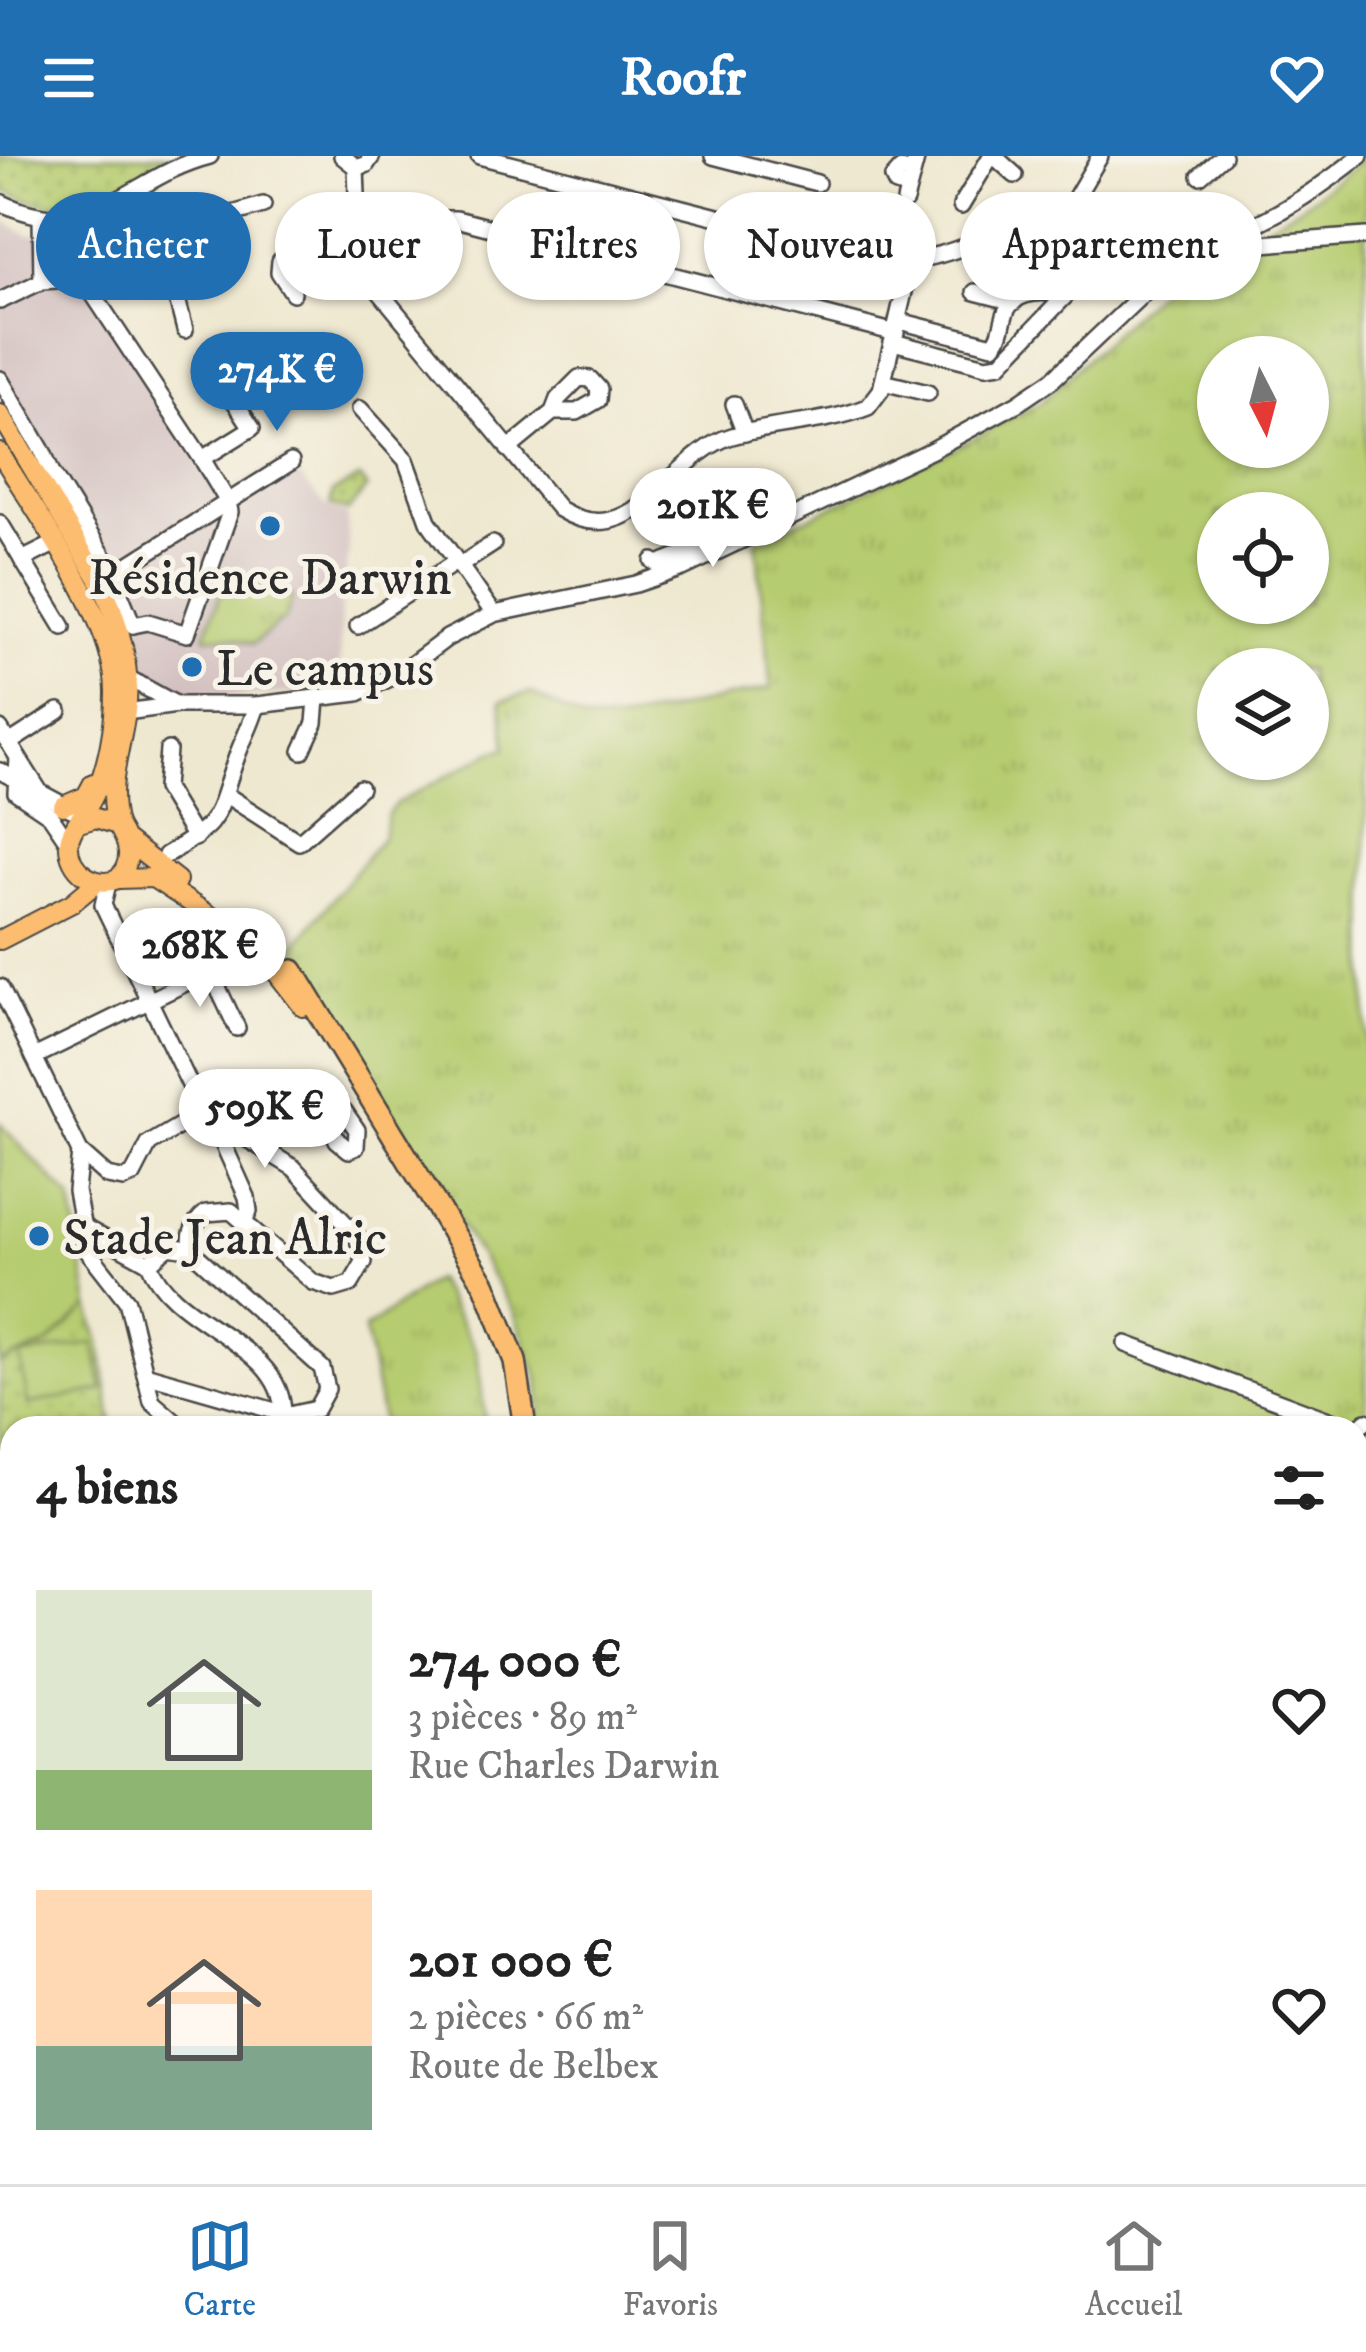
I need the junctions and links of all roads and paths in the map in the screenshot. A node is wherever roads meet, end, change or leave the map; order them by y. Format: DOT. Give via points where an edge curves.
graph roads {
  1 [pos="210,156"];
  2 [pos="372,156"];
  3 [pos="481,156"];
  4 [pos="713,156"];
  5 [pos="993,156"];
  6 [pos="1100,156"];
  7 [pos="1223,156"];
  8 [pos="1360,156"];
  9 [pos="349,162"];
  10 [pos="1015,175"];
  11 [pos="1200,176"];
  12 [pos="817,183"];
  13 [pos="131,192"];
  14 [pos="353,192"];
  15 [pos="970,192"];
  16 [pos="1079,192"];
  17 [pos="0,202"];
  18 [pos="263,206"];
  19 [pos="251,209"];
  20 [pos="704,213"];
  21 [pos="36,216"];
  22 [pos="1262,220"];
  23 [pos="463,221"];
  24 [pos="1366,236"];
  25 [pos="1262,244"];
  26 [pos="36,284"];
  27 [pos="96,300"];
  28 [pos="177,300"];
  29 [pos="385,300"];
  30 [pos="903,300"];
  31 [pos="1006,300"];
  32 [pos="1020,300"];
  33 [pos="1061,300"];
  34 [pos="1136,300"];
  35 [pos="1014,302"];
  36 [pos="0,303"];
  37 [pos="184,329"];
  38 [pos="896,332"];
  39 [pos="0,379"];
  40 [pos="220,379"];
  41 [pos="883,382"];
  42 [pos="928,393"];
  43 [pos="734,404"];
  44 [pos="359,409"];
  45 [pos="553,412"];
  46 [pos="0,414"];
  47 [pos="745,434"];
  48 [pos="508,449"];
  49 [pos="0,453"];
  50 [pos="202,459"];
  51 [pos="291,462"];
  52 [pos="42,478"];
  53 [pos="228,502"];
  54 [pos="73,506"];
  55 [pos="749,518"];
  56 [pos="0,523"];
  57 [pos="54,544"];
  58 [pos="493,544"];
  59 [pos="22,560"];
  60 [pos="653,561"];
  61 [pos="681,562"];
  62 [pos="458,564"];
  63 [pos="114,574"];
  64 [pos="494,614"];
  65 [pos="141,624"];
  66 [pos="358,626"];
  67 [pos="63,627"];
  68 [pos="127,668"];
  69 [pos="317,699"];
  70 [pos="177,705"];
  71 [pos="257,705"];
  72 [pos="59,711"];
  73 [pos="126,712"];
  74 [pos="9,743"];
  75 [pos="167,750"];
  76 [pos="302,751"];
  77 [pos="104,763"];
  78 [pos="10,782"];
  79 [pos="360,788"];
  80 [pos="226,795"];
  81 [pos="53,802"];
  82 [pos="87,818"];
  83 [pos="122,833"];
  84 [pos="195,838"];
  85 [pos="69,843"];
  86 [pos="166,854"];
  87 [pos="77,866"];
  88 [pos="107,882"];
  89 [pos="46,919"];
  90 [pos="0,940"];
  91 [pos="246,941"];
  92 [pos="210,971"];
  93 [pos="293,971"];
  94 [pos="0,987"];
  95 [pos="149,1000"];
  96 [pos="237,1028"];
  97 [pos="34,1057"];
  98 [pos="333,1057"];
  99 [pos="208,1115"];
  100 [pos="329,1124"];
  101 [pos="233,1131"];
  102 [pos="80,1152"];
  103 [pos="244,1220"];
  104 [pos="82,1226"];
  105 [pos="193,1250"];
  106 [pos="149,1263"];
  107 [pos="1126,1343"];
  108 [pos="145,1374"];
  109 [pos="283,1414"];
  110 [pos="168,1416"];
  111 [pos="509,1416"];
  112 [pos="523,1416"];
  113 [pos="1317,1416"];
  1 -- 13 [label="street"];
  2 -- 9 [label="street" via="366,165"];
  3 -- 20 [label="street"];
  4 -- 12 [label="street"];
  5 -- 10 [label="street"];
  5 -- 15 [label="street"];
  6 -- 16 [label="street"];
  7 -- 11 [label="street"];
  8 -- 22 [label="street"];
  9 -- 14 [label="street"];
  17 -- 21 [label="street"];
  18 -- 19 [label="street"];
  23 -- 38 [label="street"];
  24 -- 25 [label="street"];
  26 -- 36 [label="street"];
  27 -- 50 [label="street"];
  28 -- 37 [label="street"];
  29 -- 48 [label="street"];
  30 -- 38 [label="street"];
  31 -- 35 [label="street"];
  32 -- 35 [label="street"];
  33 -- 38 [label="street" via="1000,364 986,366"];
  34 -- 61 [label="street" via="1018,403"];
  35 -- 38 [label="street" via="994,344"];
  38 -- 41 [label="street"];
  39 -- 54 [label="street"];
  40 -- 50 [label="street" via="252,428"];
  41 -- 42 [label="street"];
  41 -- 47 [label="street" via="876,399 857,411"];
  43 -- 47 [label="street"];
  44 -- 62 [label="street" via="406,460 428,521"];
  45 -- 48 [label="street"];
  46 -- 52 [label="main road"];
  47 -- 48 [label="street" via="710,448 634,511 599,523 559,509"];
  49 -- 57 [label="main road"];
  50 -- 53 [label="street"];
  51 -- 53 [label="street"];
  52 -- 54 [label="street"];
  52 -- 68 [label="main road" via="104,589"];
  53 -- 63 [label="street"];
  53 -- 65 [label="street" via="187,634"];
  54 -- 63 [label="street"];
  55 -- 61 [label="street" via="739,532"];
  56 -- 59 [label="street"];
  57 -- 59 [label="street"];
  57 -- 77 [label="main road" via="100,622 111,658 115,694"];
  58 -- 62 [label="street"];
  59 -- 67 [label="street"];
  60 -- 61 [label="street"];
  61 -- 64 [label="street" via="636,584"];
  62 -- 64 [label="street"];
  62 -- 66 [label="street"];
  63 -- 65 [label="street"];
  64 -- 69 [label="street" via="380,685"];
  65 -- 68 [label="street"];
  68 -- 70 [label="street"];
  68 -- 73 [label="main road"];
  69 -- 71 [label="street"];
  69 -- 76 [label="street"];
  70 -- 71 [label="street"];
  70 -- 73 [label="street"];
  71 -- 80 [label="street"];
  72 -- 74 [label="street"];
  73 -- 83 [label="main road" via="111,794"];
  74 -- 78 [label="street"];
  74 -- 81 [label="street"];
  75 -- 84 [label="street" via="165,788"];
  77 -- 81 [label="main road" via="86,796"];
  77 -- 82 [label="main road"];
  78 -- 81 [label="street"];
  78 -- 85 [label="street" via="56,820"];
  79 -- 80 [label="street" via="298,842"];
  80 -- 84 [label="street"];
  81 -- 82 [label="street"];
  82 -- 83 [label="main road"];
  82 -- 85 [label="main road"];
  83 -- 88 [label="main road" via="129,858"];
  83 -- 93 [label="main road"];
  84 -- 86 [label="street"];
  85 -- 87 [label="main road"];
  87 -- 88 [label="main road"];
  87 -- 89 [label="main road"];
  88 -- 89 [label="main road"];
  88 -- 91 [label="main road" via="152,878"];
  88 -- 95 [label="street" via="103,905"];
  89 -- 90 [label="main road"];
  91 -- 92 [label="street"];
  91 -- 98 [label="main road" via="291,988"];
  92 -- 95 [label="street"];
  92 -- 96 [label="street"];
  93 -- 112 [label="highway" via="485,1285 515,1361"];
  94 -- 97 [label="street"];
  95 -- 97 [label="street"];
  95 -- 99 [label="street"];
  97 -- 102 [label="street"];
  98 -- 111 [label="highway" via="486,1316"];
  99 -- 101 [label="street"];
  99 -- 102 [label="street" via="149,1144 129,1178 107,1176"];
  99 -- 103 [label="street" via="248,1197"];
  100 -- 101 [label="street" via="337,1140 356,1147 357,1130 344,1111 249,1107"];
  101 -- 103 [label="street" via="303,1177 357,1236 362,1270 343,1288 319,1286"];
  102 -- 104 [label="street"];
  103 -- 105 [label="street" via="223,1210 206,1213 192,1231"];
  104 -- 106 [label="street"];
  104 -- 108 [label="street" via="92,1259 127,1300"];
  105 -- 106 [label="street" via="169,1246"];
  105 -- 109 [label="street" via="322,1368 323,1402 305,1414"];
  106 -- 109 [label="street" via="175,1298 264,1369 282,1396"];
  107 -- 113 [label="street"];
  108 -- 109 [label="street"];
  108 -- 110 [label="street" via="152,1402"];
}
